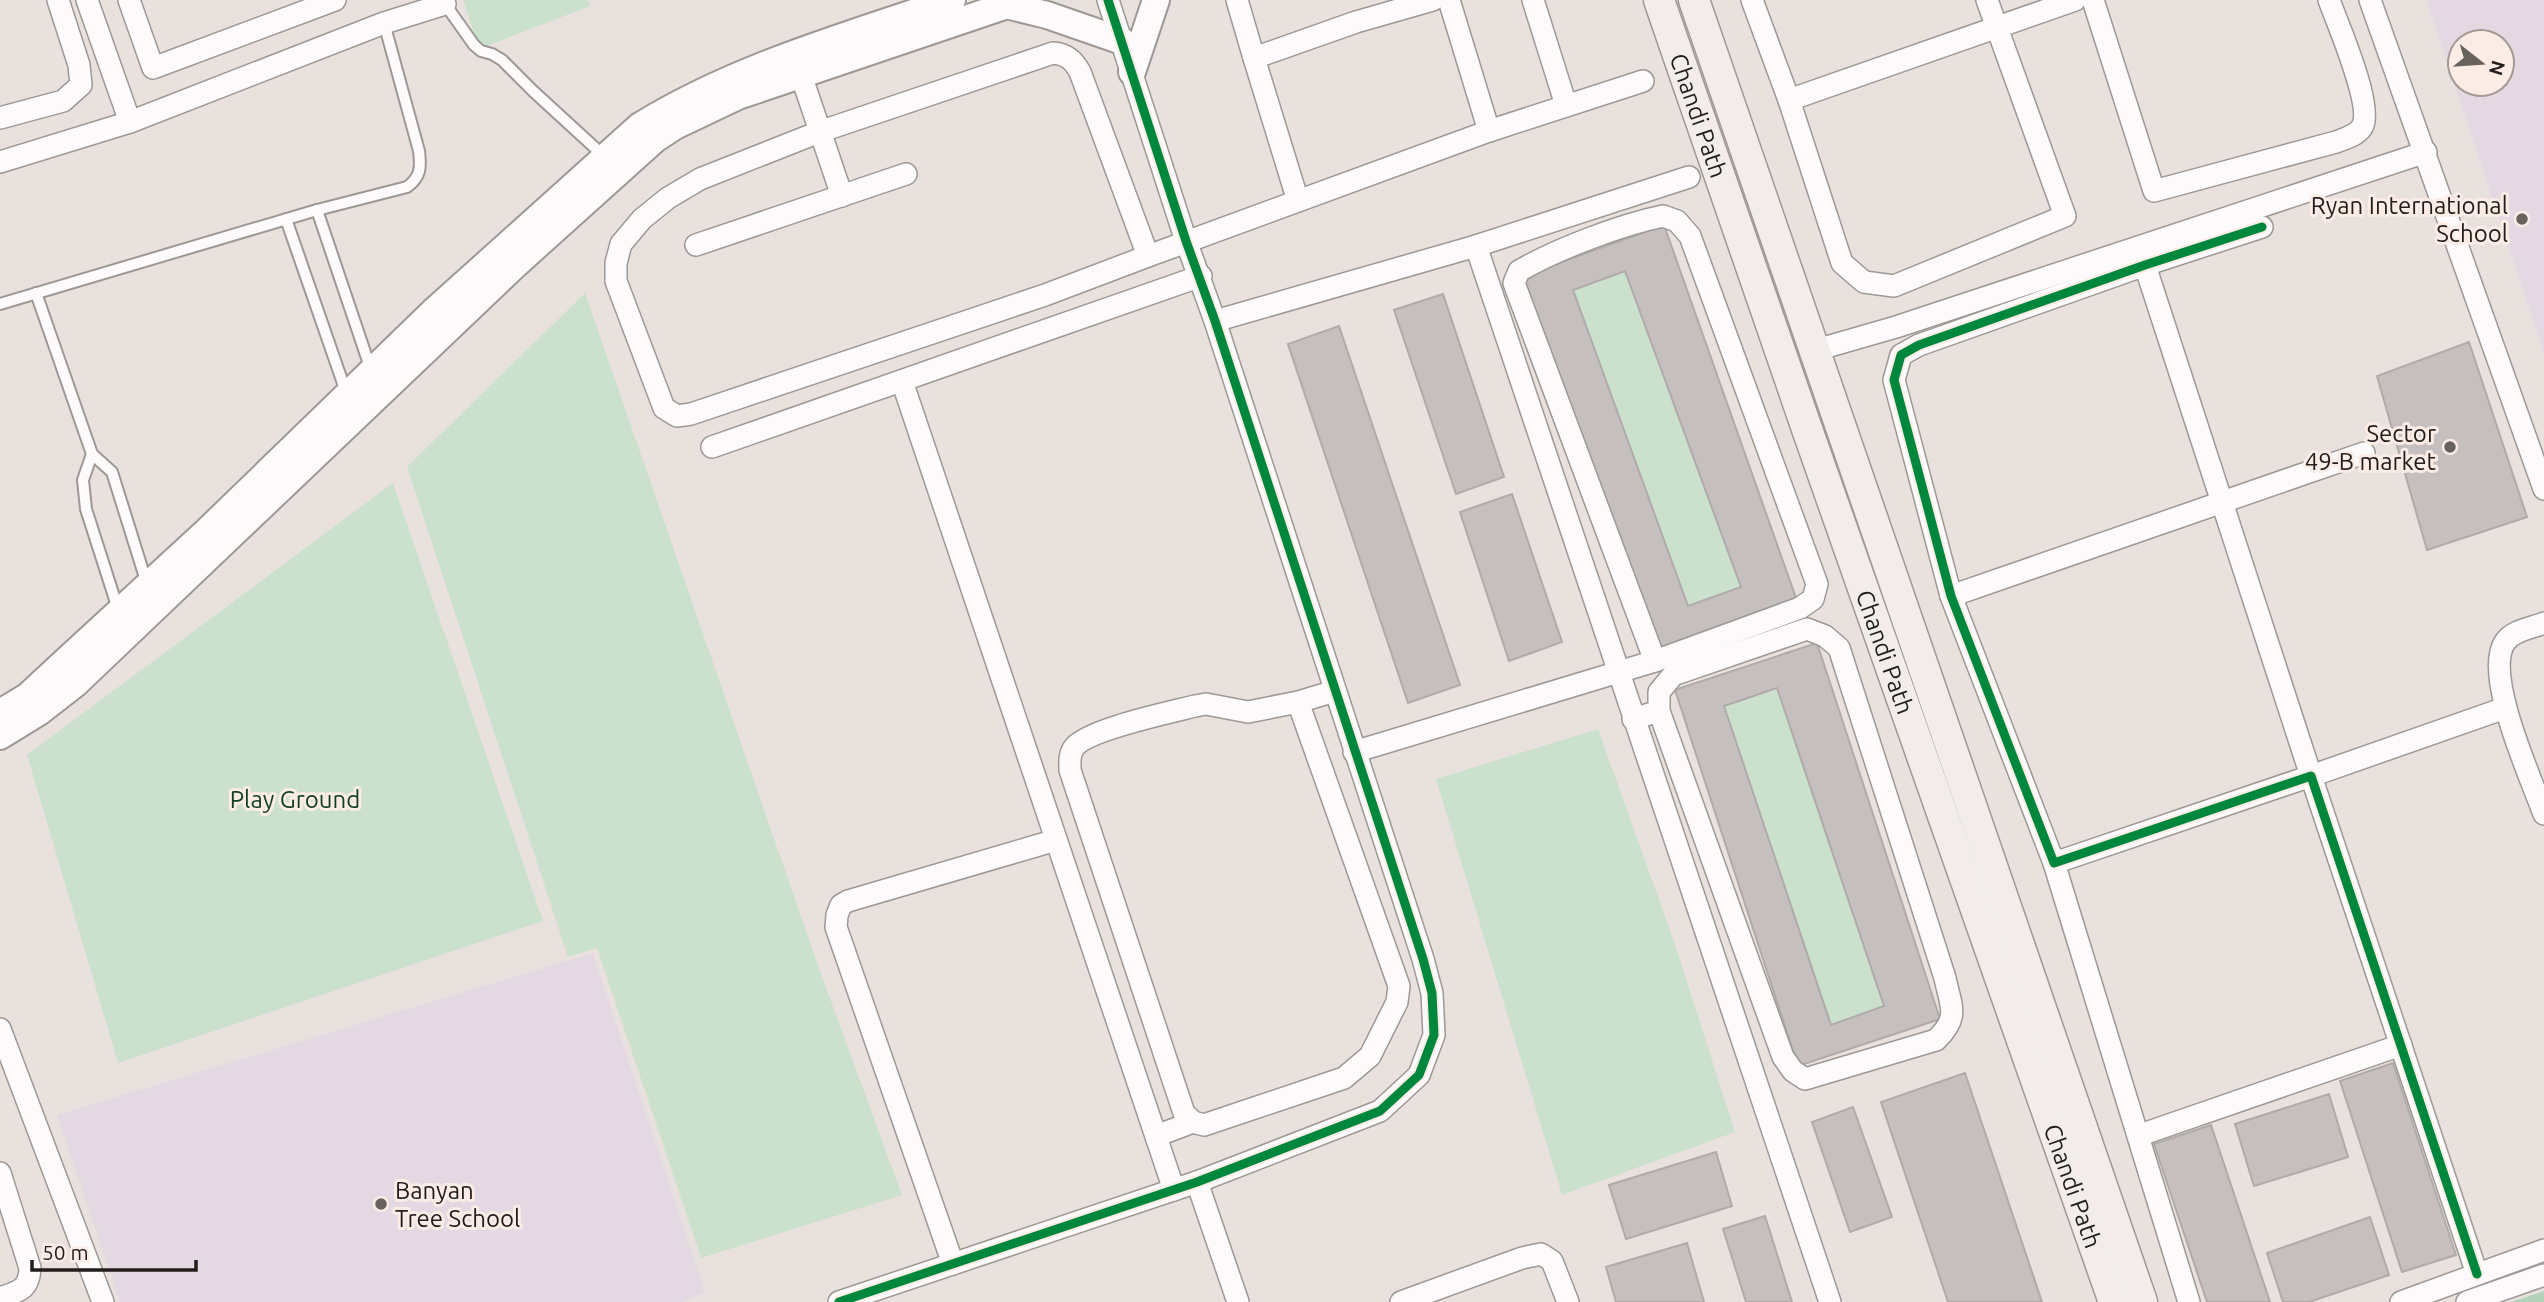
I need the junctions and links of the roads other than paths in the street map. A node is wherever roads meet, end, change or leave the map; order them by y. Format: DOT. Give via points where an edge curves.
graph roads {
  1 [pos="58,0"];
  2 [pos="87,0"];
  3 [pos="129,0"];
  4 [pos="335,0"];
  5 [pos="952,0"];
  6 [pos="1108,0"];
  7 [pos="1156,0"];
  8 [pos="1237,0"];
  9 [pos="1433,0"];
  10 [pos="1449,0"];
  11 [pos="1533,0"];
  12 [pos="1659,0"];
  13 [pos="1694,0"];
  14 [pos="1752,0"];
  15 [pos="1987,0"];
  16 [pos="2075,0"];
  17 [pos="2093,0"];
  18 [pos="2329,0"];
  19 [pos="2370,0"];
  20 [pos="1014,3"];
  21 [pos="445,4"];
  22 [pos="384,23"];
  23 [pos="1997,27"];
  24 [pos="1122,41"];
  25 [pos="1254,58"];
  26 [pos="1132,72"];
  27 [pos="801,75"];
  28 [pos="1643,81"];
  29 [pos="1788,100"];
  30 [pos="1566,106"];
  31 [pos="0,118"];
  32 [pos="130,122"];
  33 [pos="1489,131"];
  34 [pos="819,132"];
  35 [pos="2426,152"];
  36 [pos="0,162"];
  37 [pos="612,163"];
  38 [pos="906,174"];
  39 [pos="1689,177"];
  40 [pos="842,196"];
  41 [pos="1298,201"];
  42 [pos="317,210"];
  43 [pos="286,219"];
  44 [pos="2262,227"];
  45 [pos="1186,241"];
  46 [pos="696,245"];
  47 [pos="1476,246"];
  48 [pos="1149,256"];
  49 [pos="2142,256"];
  50 [pos="1200,276"];
  51 [pos="36,293"];
  52 [pos="0,304"];
  53 [pos="1215,321"];
  54 [pos="1816,350"];
  55 [pos="902,382"];
  56 [pos="375,383"];
  57 [pos="351,406"];
  58 [pos="712,447"];
  59 [pos="2364,453"];
  60 [pos="92,454"];
  61 [pos="2544,489"];
  62 [pos="2223,504"];
  63 [pos="1951,596"];
  64 [pos="151,597"];
  65 [pos="124,623"];
  66 [pos="2544,623"];
  67 [pos="1655,662"];
  68 [pos="1618,673"];
  69 [pos="1335,691"];
  70 [pos="1298,702"];
  71 [pos="2505,708"];
  72 [pos="1659,711"];
  73 [pos="0,713"];
  74 [pos="1633,719"];
  75 [pos="0,736"];
  76 [pos="1354,752"];
  77 [pos="2311,776"];
  78 [pos="2544,814"];
  79 [pos="1056,839"];
  80 [pos="2054,863"];
  81 [pos="1,1037"];
  82 [pos="2400,1045"];
  83 [pos="1793,1071"];
  84 [pos="1756,1081"];
  85 [pos="1193,1122"];
  86 [pos="2140,1135"];
  87 [pos="1156,1136"];
  88 [pos="0,1173"];
  89 [pos="1197,1182"];
  90 [pos="1174,1190"];
  91 [pos="2544,1250"];
  92 [pos="953,1264"];
  93 [pos="2477,1274"];
  94 [pos="2544,1275"];
  95 [pos="0,1298"];
  96 [pos="1230,1300"];
  97 [pos="103,1302"];
  98 [pos="839,1302"];
  99 [pos="1401,1302"];
  100 [pos="1568,1302"];
  101 [pos="1830,1302"];
  102 [pos="2114,1302"];
  103 [pos="2142,1302"];
  104 [pos="2189,1302"];
  105 [pos="2401,1302"];
  106 [pos="2467,1302"];
  1 -- 31 [label="street" via="81,85 62,101"];
  2 -- 32 [label="street"];
  3 -- 4 [label="street" via="153,68"];
  5 -- 37 [label="street" via="721,82 640,126"];
  6 -- 24 [label="street"];
  7 -- 26 [label="street"];
  8 -- 25 [label="street"];
  9 -- 25 [label="street"];
  10 -- 33 [label="street"];
  11 -- 30 [label="street"];
  12 -- 102 [label="main road, Chandi Path"];
  13 -- 54 [label="main road, Chandi Path"];
  14 -- 29 [label="street"];
  15 -- 23 [label="street"];
  16 -- 23 [label="street"];
  17 -- 18 [label="street" via="2154,191 2355,134 2363,125 2364,99"];
  19 -- 35 [label="street"];
  20 -- 24 [label="street"];
  20 -- 27 [label="street"];
  21 -- 22 [label="street"];
  21 -- 37 [label="lane" via="474,45 502,60"];
  22 -- 32 [label="street"];
  22 -- 42 [label="lane" via="421,170 407,187"];
  23 -- 29 [label="street"];
  23 -- 29 [label="street" via="2065,215 1895,286 1864,282 1842,263"];
  24 -- 26 [label="street"];
  25 -- 41 [label="street"];
  26 -- 45 [label="street"];
  27 -- 34 [label="street"];
  27 -- 37 [label="street" via="738,96"];
  28 -- 30 [label="street"];
  30 -- 33 [label="street"];
  32 -- 36 [label="street"];
  33 -- 41 [label="street"];
  34 -- 40 [label="street"];
  34 -- 48 [label="street" via="1061,53 1073,60 1080,72"];
  34 -- 48 [label="street" via="700,179 642,219 621,244 616,281 664,408 677,416 894,347"];
  35 -- 49 [label="street"];
  35 -- 61 [label="street"];
  37 -- 56 [label="street" via="515,265"];
  38 -- 40 [label="street"];
  39 -- 47 [label="street"];
  40 -- 46 [label="street"];
  41 -- 45 [label="street"];
  42 -- 43 [label="lane"];
  42 -- 56 [label="lane"];
  43 -- 51 [label="lane"];
  43 -- 57 [label="lane"];
  44 -- 49 [label="street"];
  45 -- 48 [label="street"];
  45 -- 50 [label="street"];
  47 -- 53 [label="street"];
  47 -- 68 [label="street"];
  49 -- 54 [label="street"];
  49 -- 62 [label="street"];
  49 -- 63 [label="street" via="1901,355 1894,380"];
  50 -- 53 [label="street"];
  50 -- 55 [label="street"];
  51 -- 52 [label="lane"];
  51 -- 60 [label="lane"];
  53 -- 69 [label="street"];
  54 -- 103 [label="main road, Chandi Path"];
  55 -- 58 [label="street"];
  55 -- 79 [label="street"];
  56 -- 57 [label="street"];
  57 -- 64 [label="street"];
  59 -- 62 [label="street"];
  60 -- 64 [label="lane" via="112,472"];
  60 -- 65 [label="lane" via="83,480 86,509"];
  62 -- 63 [label="street"];
  62 -- 77 [label="street"];
  63 -- 80 [label="street"];
  64 -- 65 [label="street"];
  65 -- 73 [label="street"];
  65 -- 75 [label="street" via="75,684"];
  66 -- 71 [label="street" via="2512,635 2499,655"];
  67 -- 67 [label="street" via="1800,608 1813,599 1817,584 1690,236 1677,222 1663,216 1535,262 1519,271 1514,284"];
  67 -- 68 [label="street"];
  68 -- 74 [label="street"];
  68 -- 76 [label="street"];
  69 -- 70 [label="street"];
  69 -- 76 [label="street"];
  70 -- 85 [label="street" via="1399,986 1397,1002 1370,1056 1344,1078 1204,1125"];
  70 -- 85 [label="street" via="1248,712 1206,704 1183,709 1126,723 1084,741 1074,746 1069,758 1184,1113"];
  71 -- 77 [label="street"];
  71 -- 78 [label="street"];
  72 -- 74 [label="street"];
  72 -- 83 [label="street" via="1783,1057"];
  72 -- 83 [label="street" via="1659,692 1673,675 1807,629 1839,648 1953,1014 1949,1028 1936,1040 1805,1079"];
  74 -- 84 [label="street"];
  76 -- 89 [label="street" via="1429,982 1434,1035 1419,1075 1380,1111"];
  77 -- 80 [label="street"];
  77 -- 82 [label="street"];
  79 -- 87 [label="street"];
  79 -- 92 [label="street" via="848,901 837,915 836,927"];
  80 -- 86 [label="street"];
  81 -- 97 [label="street"];
  82 -- 86 [label="street"];
  82 -- 93 [label="street"];
  83 -- 84 [label="street"];
  84 -- 101 [label="street"];
  85 -- 87 [label="street"];
  86 -- 104 [label="street"];
  87 -- 90 [label="street"];
  88 -- 95 [label="street" via="30,1268 24,1288"];
  89 -- 90 [label="street"];
  89 -- 96 [label="street"];
  90 -- 92 [label="street"];
  91 -- 93 [label="street"];
  92 -- 98 [label="street"];
  93 -- 105 [label="street"];
  94 -- 106 [label="street"];
  99 -- 100 [label="street" via="1541,1254 1552,1261"];
}
